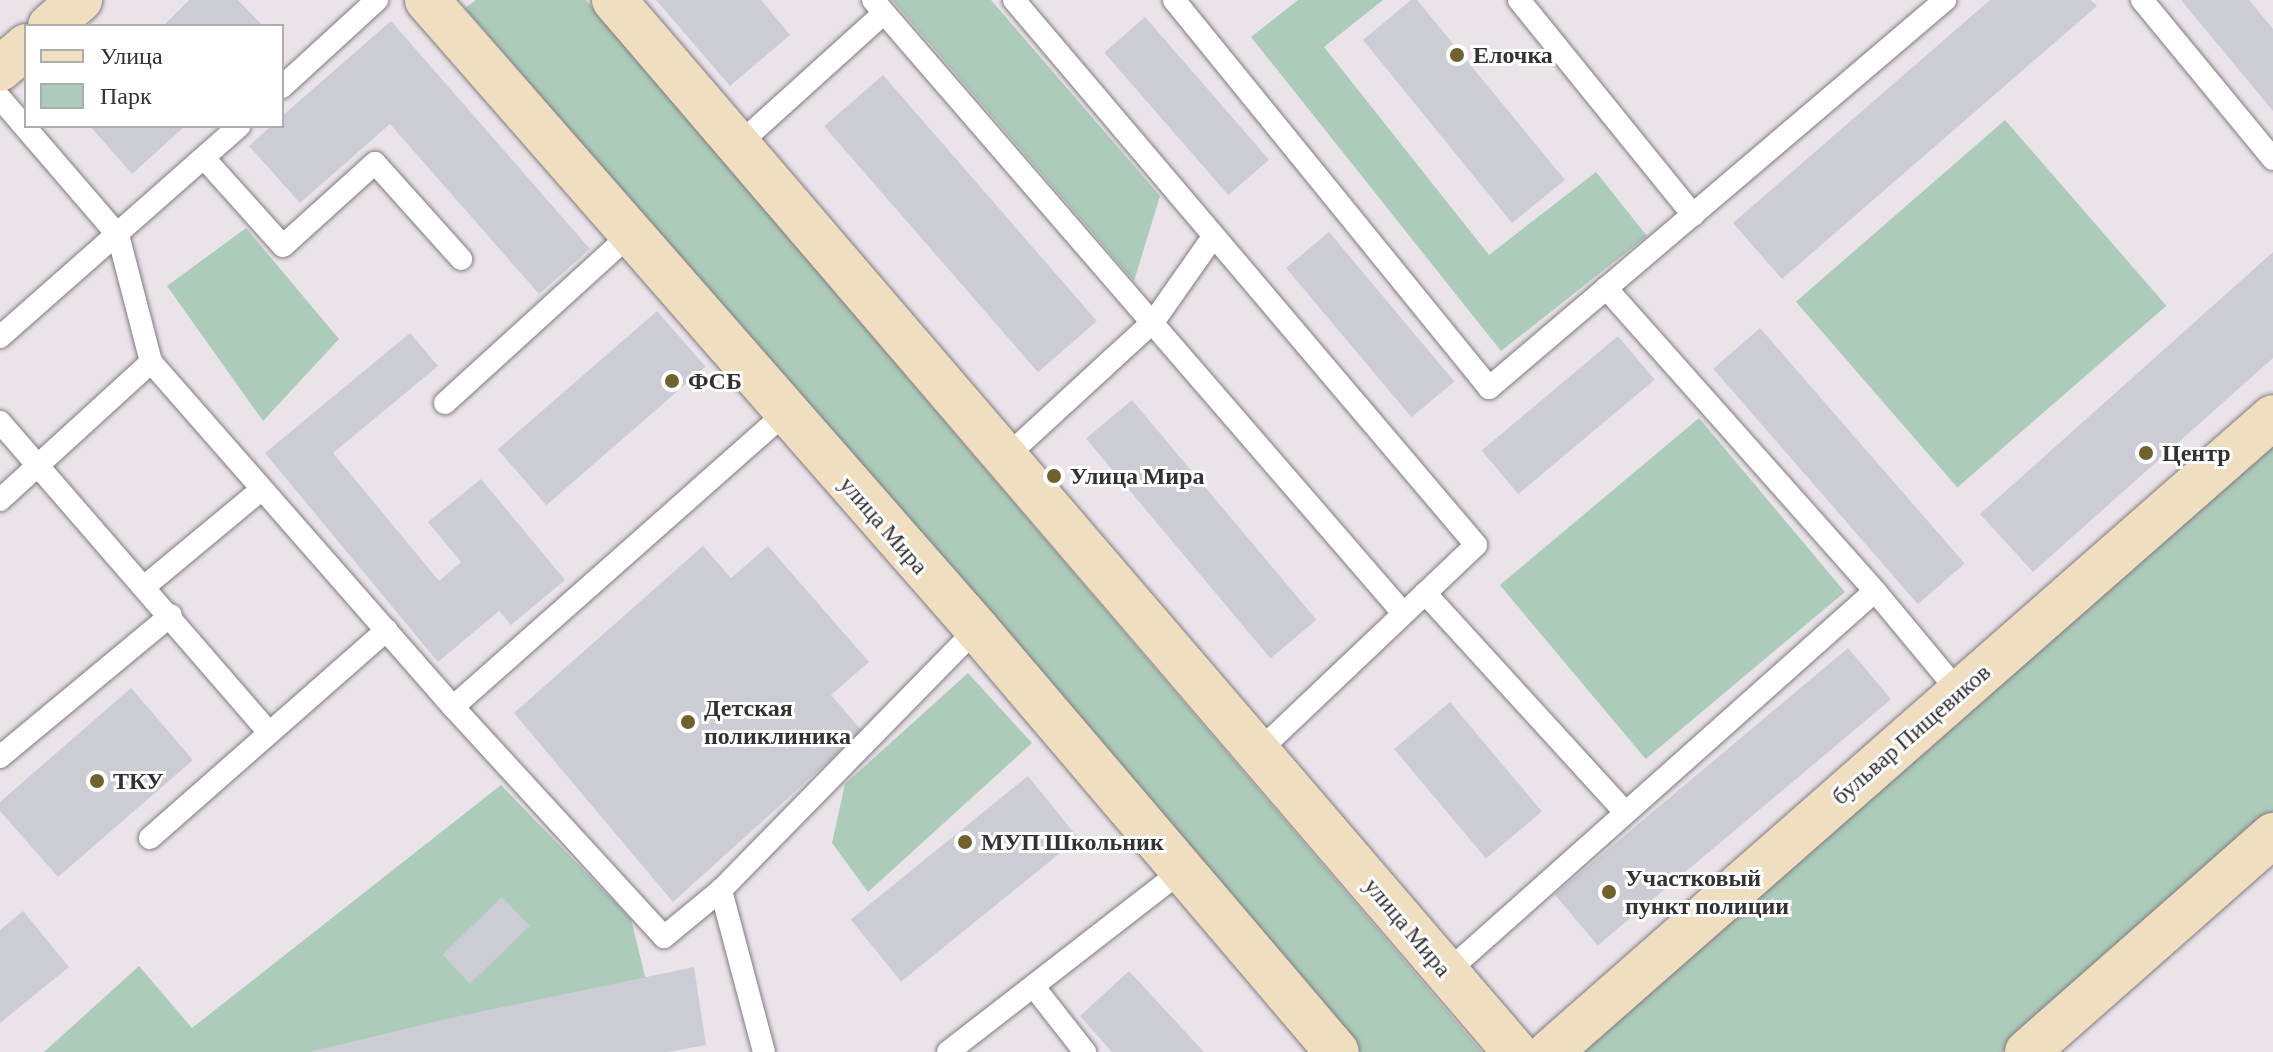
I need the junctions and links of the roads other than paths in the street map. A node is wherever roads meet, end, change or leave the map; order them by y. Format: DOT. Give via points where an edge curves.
graph roads {
  1 [pos="80,0"];
  2 [pos="377,0"];
  3 [pos="427,0"];
  4 [pos="614,0"];
  5 [pos="1014,0"];
  6 [pos="1174,0"];
  7 [pos="1519,0"];
  8 [pos="1945,0"];
  9 [pos="2142,0"];
  10 [pos="878,6"];
  11 [pos="52,24"];
  12 [pos="24,48"];
  13 [pos="0,69"];
  14 [pos="284,85"];
  15 [pos="0,98"];
  16 [pos="24,126"];
  17 [pos="26,128"];
  18 [pos="237,128"];
  19 [pos="739,144"];
  20 [pos="204,158"];
  21 [pos="2273,159"];
  22 [pos="1693,215"];
  23 [pos="631,234"];
  24 [pos="118,235"];
  25 [pos="1213,237"];
  26 [pos="461,259"];
  27 [pos="1606,288"];
  28 [pos="1154,321"];
  29 [pos="0,337"];
  30 [pos="151,362"];
  31 [pos="445,403"];
  32 [pos="785,413"];
  33 [pos="2273,417"];
  34 [pos="0,422"];
  35 [pos="1007,456"];
  36 [pos="38,467"];
  37 [pos="261,490"];
  38 [pos="0,500"];
  39 [pos="144,587"];
  40 [pos="1875,591"];
  41 [pos="1425,593"];
  42 [pos="1403,613"];
  43 [pos="171,615"];
  44 [pos="977,629"];
  45 [pos="387,630"];
  46 [pos="1959,692"];
  47 [pos="453,707"];
  48 [pos="268,731"];
  49 [pos="1258,752"];
  50 [pos="0,757"];
  51 [pos="1625,812"];
  52 [pos="2273,835"];
  53 [pos="150,838"];
  54 [pos="1181,871"];
  55 [pos="721,890"];
  56 [pos="1447,972"];
  57 [pos="1034,987"];
  58 [pos="952,1051"];
  59 [pos="764,1052"];
  60 [pos="1085,1052"];
  61 [pos="1336,1052"];
  62 [pos="1515,1052"];
  63 [pos="1550,1052"];
  64 [pos="2027,1052"];
  1 -- 11 [label="main road"];
  2 -- 14 [label="lane"];
  3 -- 23 [label="main road, улица Мира"];
  4 -- 19 [label="main road, улица Мира"];
  5 -- 25 [label="lane"];
  6 -- 27 [label="lane" via="1489,388"];
  7 -- 22 [label="lane"];
  8 -- 22 [label="lane"];
  9 -- 21 [label="lane"];
  10 -- 19 [label="lane"];
  10 -- 28 [label="lane"];
  12 -- 13 [label="main road"];
  15 -- 16 [label="lane"];
  17 -- 24 [label="lane"];
  18 -- 20 [label="lane"];
  19 -- 35 [label="main road, улица Мира"];
  20 -- 24 [label="lane"];
  20 -- 26 [label="lane" via="283,246 375,163"];
  22 -- 27 [label="lane"];
  23 -- 31 [label="lane"];
  23 -- 32 [label="main road, улица Мира"];
  24 -- 29 [label="lane"];
  24 -- 30 [label="lane"];
  25 -- 28 [label="lane"];
  25 -- 41 [label="lane" via="1476,545"];
  27 -- 40 [label="lane"];
  28 -- 35 [label="lane"];
  28 -- 42 [label="lane"];
  30 -- 36 [label="lane"];
  30 -- 37 [label="lane"];
  32 -- 44 [label="main road, улица Мира"];
  32 -- 47 [label="lane"];
  33 -- 46 [label="main road, бульвар Пищевиков"];
  34 -- 36 [label="lane"];
  35 -- 49 [label="main road, улица Мира"];
  36 -- 38 [label="lane"];
  36 -- 39 [label="lane"];
  37 -- 39 [label="lane"];
  37 -- 45 [label="lane"];
  39 -- 43 [label="lane"];
  40 -- 46 [label="lane"];
  40 -- 51 [label="lane"];
  41 -- 42 [label="lane"];
  41 -- 51 [label="lane"];
  42 -- 49 [label="lane"];
  43 -- 48 [label="lane"];
  43 -- 50 [label="lane"];
  44 -- 54 [label="main road, улица Мира"];
  44 -- 55 [label="lane"];
  45 -- 47 [label="lane"];
  45 -- 48 [label="lane"];
  46 -- 63 [label="main road, бульвар Пищевиков"];
  47 -- 55 [label="lane" via="664,937"];
  48 -- 53 [label="lane"];
  49 -- 56 [label="main road, улица Мира"];
  51 -- 56 [label="lane"];
  52 -- 64 [label="main road"];
  54 -- 57 [label="lane"];
  54 -- 61 [label="main road, улица Мира"];
  55 -- 59 [label="lane"];
  56 -- 62 [label="main road, улица Мира"];
  57 -- 58 [label="lane"];
  57 -- 60 [label="lane"];
}
